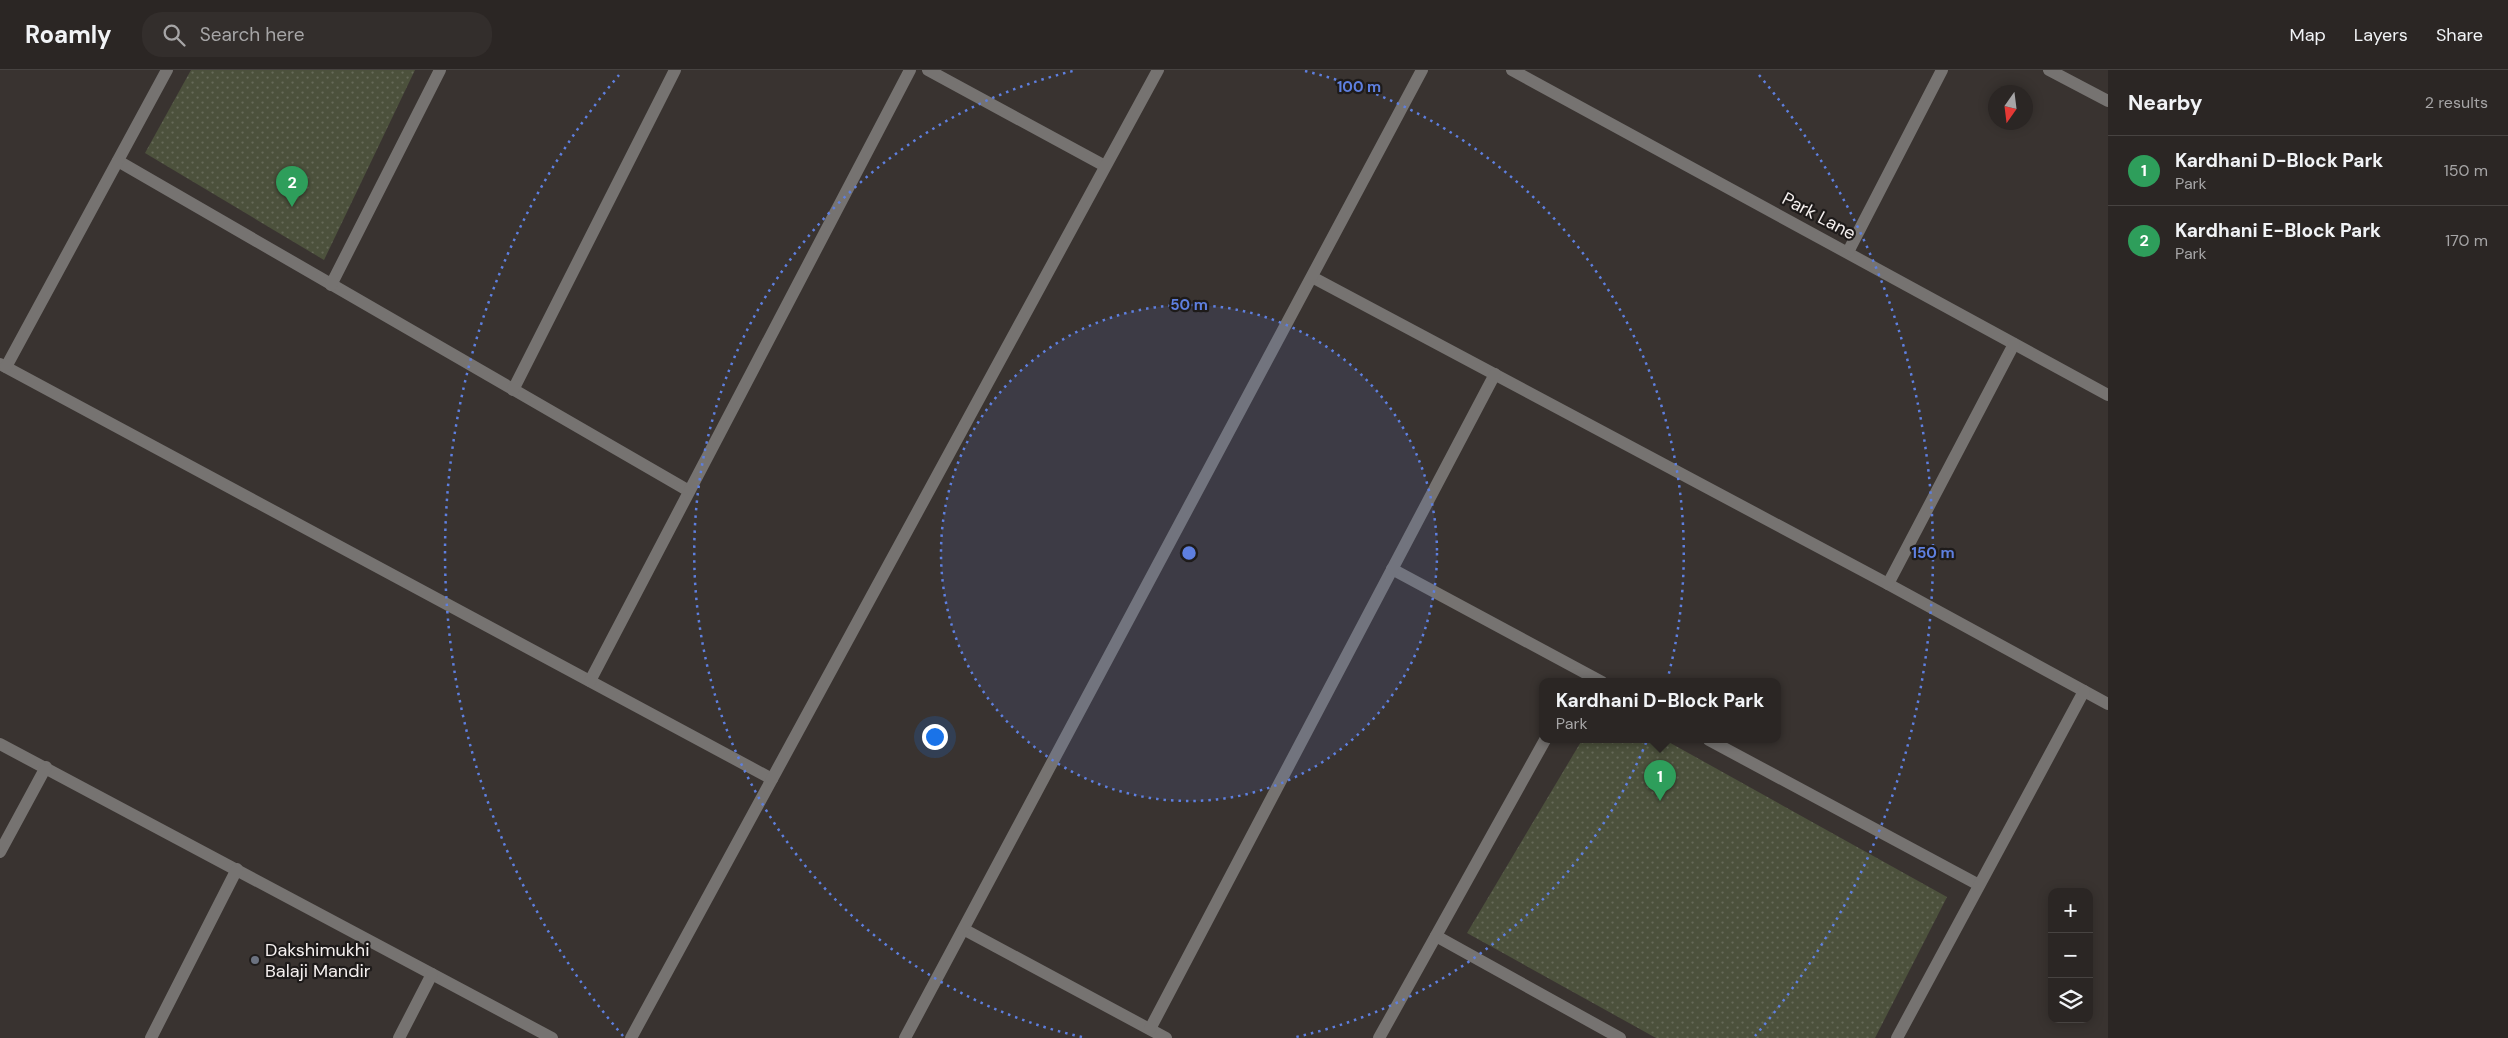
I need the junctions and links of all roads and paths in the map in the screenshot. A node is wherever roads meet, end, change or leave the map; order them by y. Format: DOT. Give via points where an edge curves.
graph roads {
  1 [pos="168,70"];
  2 [pos="440,70"];
  3 [pos="675,70"];
  4 [pos="910,70"];
  5 [pos="928,70"];
  6 [pos="1158,70"];
  7 [pos="1422,70"];
  8 [pos="1512,70"];
  9 [pos="1942,70"];
  10 [pos="2049,70"];
  11 [pos="2108,101"];
  12 [pos="118,161"];
  13 [pos="1106,166"];
  14 [pos="1848,252"];
  15 [pos="1312,277"];
  16 [pos="331,285"];
  17 [pos="2014,344"];
  18 [pos="3,366"];
  19 [pos="1495,374"];
  20 [pos="513,390"];
  21 [pos="2108,395"];
  22 [pos="689,491"];
  23 [pos="1392,568"];
  24 [pos="1888,584"];
  25 [pos="1579,677"];
  26 [pos="590,681"];
  27 [pos="2084,691"];
  28 [pos="2108,704"];
  29 [pos="1543,743"];
  30 [pos="1715,743"];
  31 [pos="0,744"];
  32 [pos="46,767"];
  33 [pos="772,779"];
  34 [pos="0,852"];
  35 [pos="237,869"];
  36 [pos="1979,885"];
  37 [pos="965,930"];
  38 [pos="1436,936"];
  39 [pos="432,974"];
  40 [pos="1150,1029"];
  41 [pos="151,1038"];
  42 [pos="399,1038"];
  43 [pos="552,1038"];
  44 [pos="631,1038"];
  45 [pos="905,1038"];
  46 [pos="1166,1038"];
  47 [pos="1379,1038"];
  48 [pos="1620,1038"];
  49 [pos="1897,1038"];
  1 -- 12 [label="street"];
  2 -- 16 [label="street"];
  3 -- 20 [label="street"];
  4 -- 22 [label="street"];
  5 -- 13 [label="street"];
  6 -- 13 [label="street"];
  7 -- 15 [label="street"];
  8 -- 14 [label="street, Park Lane"];
  9 -- 14 [label="street"];
  10 -- 11 [label="street"];
  12 -- 16 [label="street"];
  12 -- 18 [label="street"];
  13 -- 33 [label="street"];
  14 -- 17 [label="street, Park Lane"];
  15 -- 19 [label="street"];
  15 -- 37 [label="street"];
  16 -- 20 [label="street"];
  17 -- 21 [label="street, Park Lane"];
  17 -- 24 [label="street"];
  18 -- 26 [label="street"];
  19 -- 23 [label="street"];
  19 -- 24 [label="street"];
  20 -- 22 [label="street"];
  22 -- 26 [label="street"];
  23 -- 25 [label="street"];
  23 -- 40 [label="street"];
  24 -- 27 [label="street"];
  26 -- 33 [label="street"];
  27 -- 28 [label="street"];
  27 -- 36 [label="street"];
  29 -- 38 [label="street"];
  30 -- 36 [label="street"];
  31 -- 32 [label="street"];
  32 -- 34 [label="street"];
  32 -- 35 [label="street"];
  33 -- 44 [label="street"];
  35 -- 39 [label="street"];
  35 -- 41 [label="street"];
  36 -- 49 [label="street"];
  37 -- 40 [label="street"];
  37 -- 45 [label="street"];
  38 -- 47 [label="street"];
  38 -- 48 [label="street"];
  39 -- 42 [label="street"];
  39 -- 43 [label="street"];
  40 -- 46 [label="street"];
}
